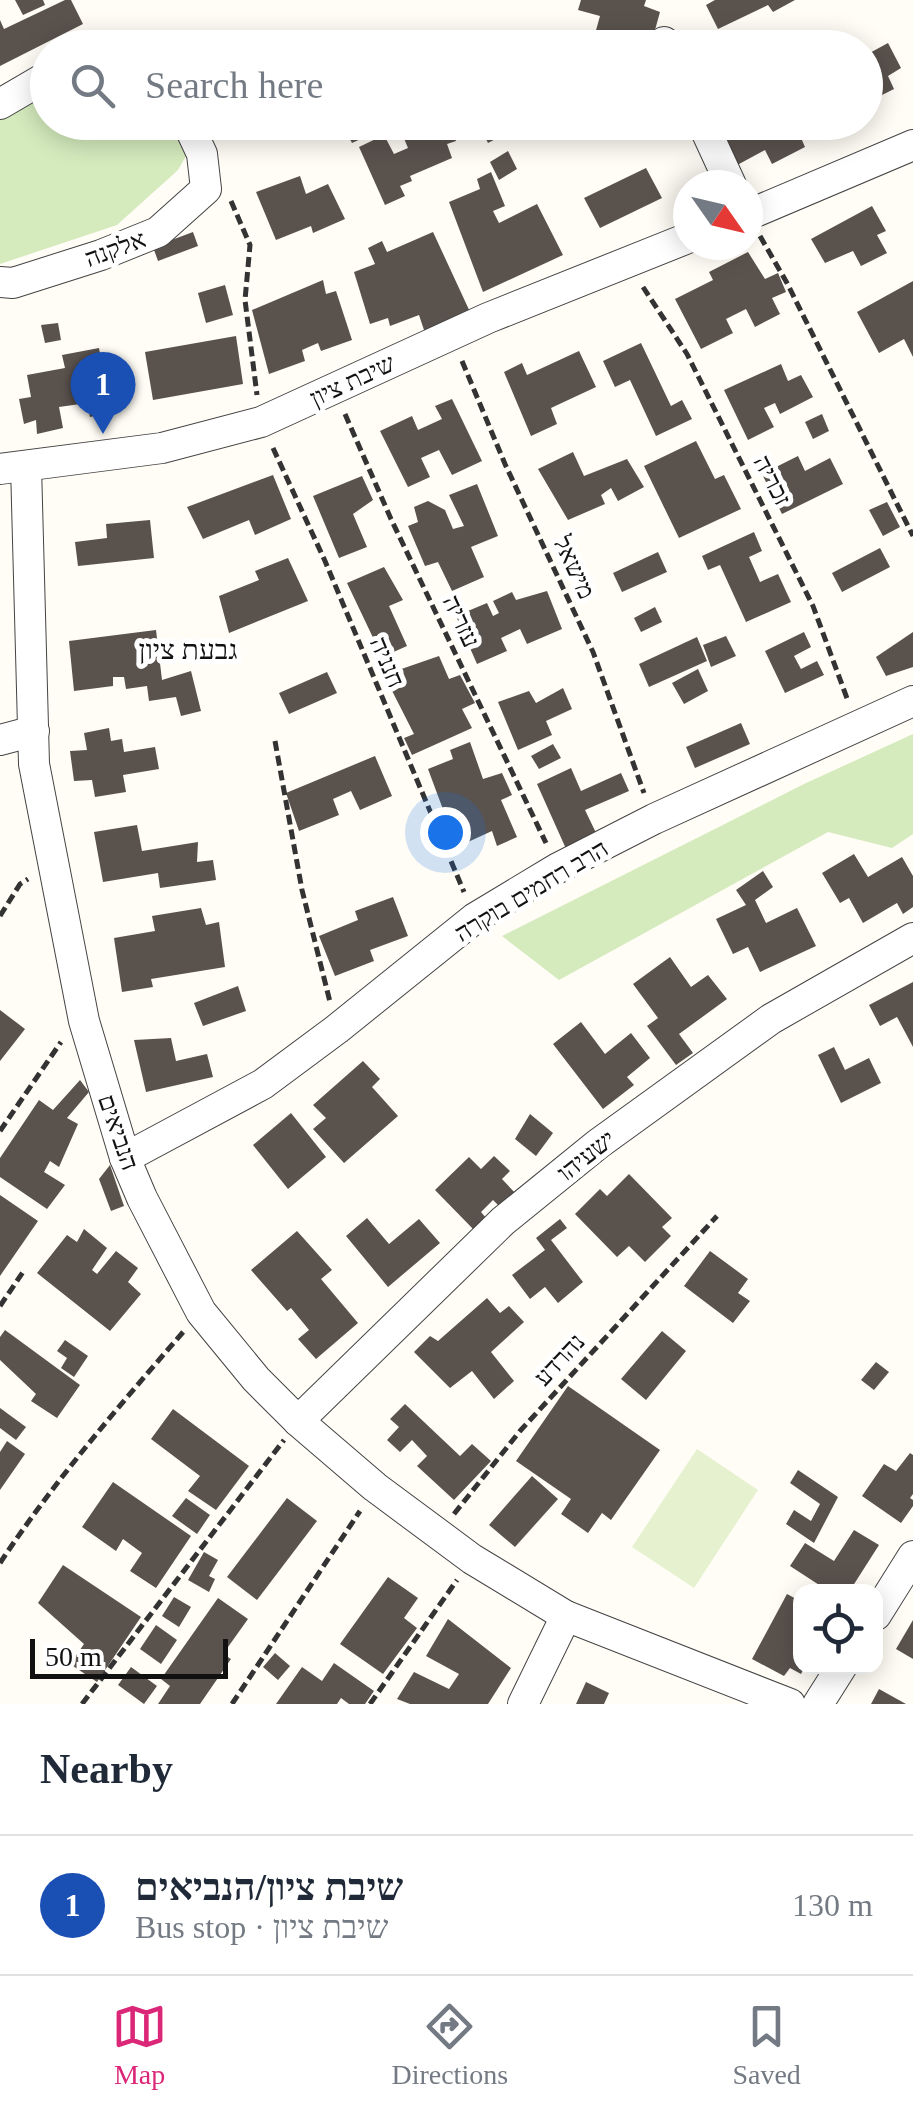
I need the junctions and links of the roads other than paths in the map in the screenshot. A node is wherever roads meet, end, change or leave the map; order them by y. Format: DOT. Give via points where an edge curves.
graph roads {
  1 [pos="30,86"];
  2 [pos="0,104"];
  3 [pos="196,140"];
  4 [pos="710,140"];
  5 [pos="913,146"];
  6 [pos="723,170"];
  7 [pos="763,218"];
  8 [pos="673,244"];
  9 [pos="0,282"];
  10 [pos="13,468"];
  11 [pos="913,701"];
  12 [pos="34,731"];
  13 [pos="0,740"];
  14 [pos="913,938"];
  15 [pos="126,1158"];
  16 [pos="298,1422"];
  17 [pos="913,1556"];
  18 [pos="883,1603"];
  19 [pos="566,1616"];
  20 [pos="837,1674"];
  21 [pos="523,1704"];
  22 [pos="790,1704"];
  23 [pos="818,1704"];
  1 -- 2 [label="street"];
  3 -- 9 [label="street, אלקנה" via="206,189 158,232"];
  4 -- 6 [label="street"];
  5 -- 7 [label="street"];
  8 -- 10 [label="street, שיבת ציון" via="488,318 261,422 162,448"];
  10 -- 12 [label="street, הנביאים"];
  11 -- 15 [label="street, הרב רחמים בוקרה" via="558,868 476,918 263,1084"];
  12 -- 13 [label="street"];
  12 -- 15 [label="street, הנביאים" via="34,764 84,1020"];
  14 -- 16 [label="street, ישעיהו" via="771,1018 598,1144 503,1221"];
  15 -- 16 [label="street, הנביאים" via="201,1312"];
  16 -- 19 [label="street, הנביאים" via="437,1536"];
  17 -- 18 [label="street"];
  19 -- 21 [label="street"];
  19 -- 22 [label="street, הנביאים"];
  20 -- 23 [label="street"];
}
